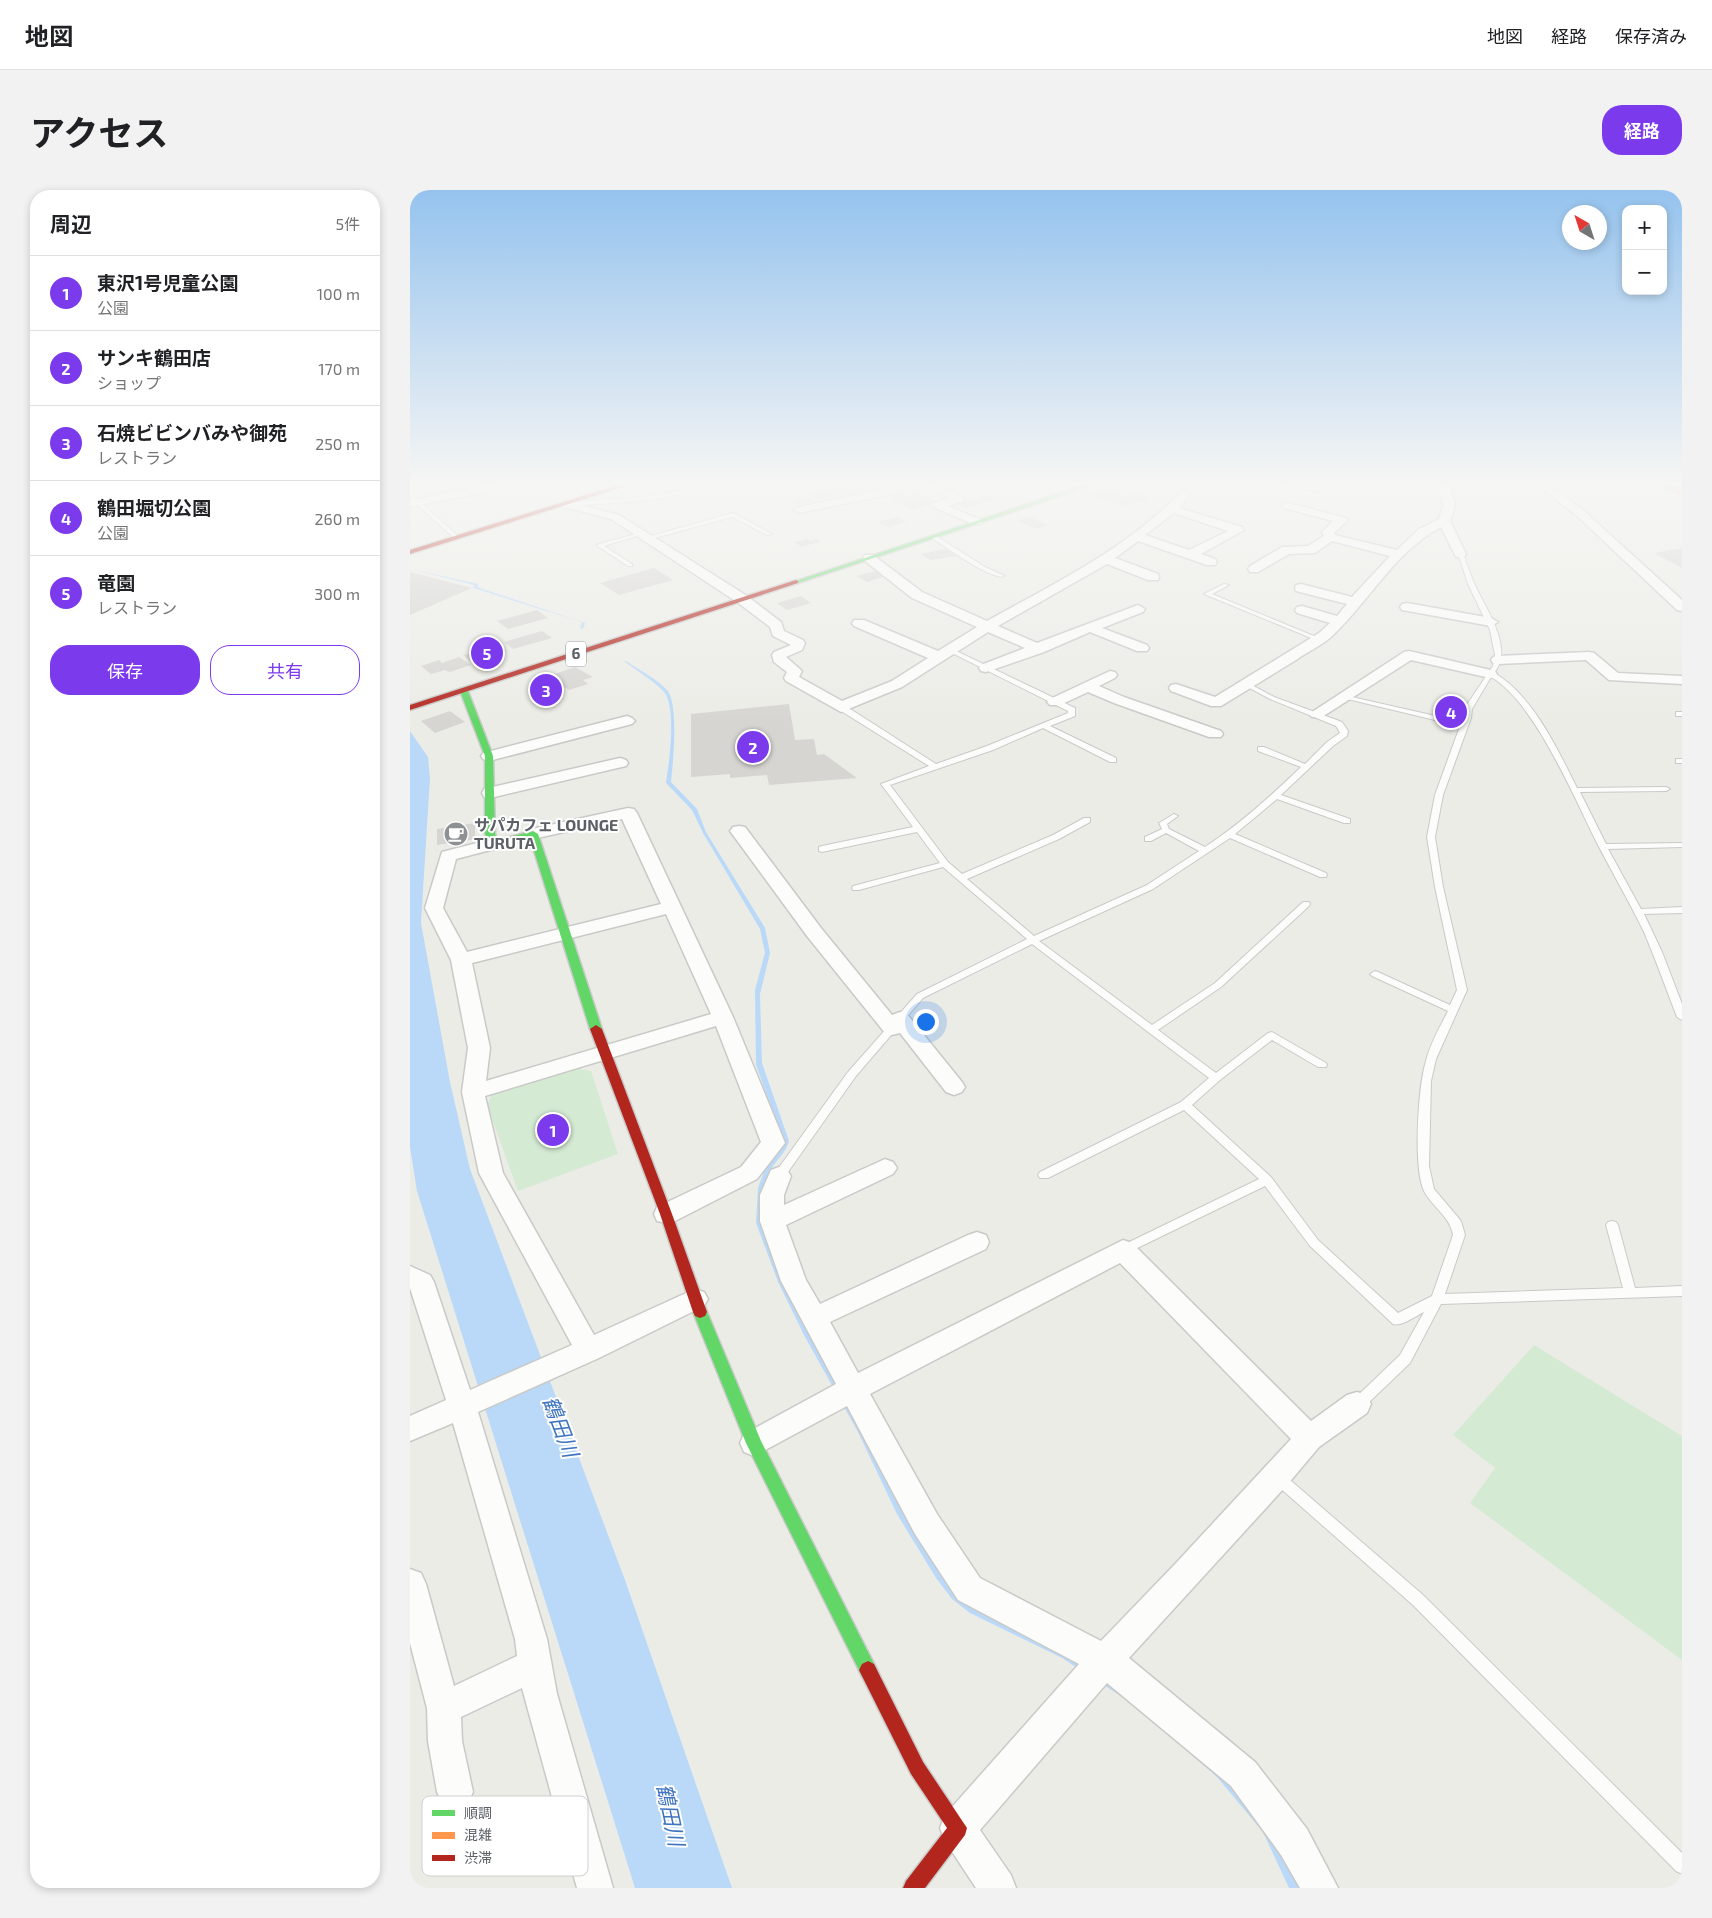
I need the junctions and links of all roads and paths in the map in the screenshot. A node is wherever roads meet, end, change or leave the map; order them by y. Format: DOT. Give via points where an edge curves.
graph roads {
  1 [pos="688,564"];
  2 [pos="829,564"];
  3 [pos="847,564"];
  4 [pos="877,564"];
  5 [pos="977,564"];
  6 [pos="1097,564"];
  7 [pos="1120,564"];
  8 [pos="1262,564"];
  9 [pos="1390,564"];
  10 [pos="1464,564"];
  11 [pos="1636,564"];
  12 [pos="1254,569"];
  13 [pos="1002,576"];
  14 [pos="1153,577"];
  15 [pos="1226,585"];
  16 [pos="1301,588"];
  17 [pos="737,596"];
  18 [pos="1355,602"];
  19 [pos="1407,607"];
  20 [pos="1682,607"];
  21 [pos="1138,609"];
  22 [pos="1302,610"];
  23 [pos="1340,621"];
  24 [pos="1491,622"];
  25 [pos="859,623"];
  26 [pos="989,625"];
  27 [pos="1091,628"];
  28 [pos="1318,640"];
  29 [pos="1142,648"];
  30 [pos="1039,649"];
  31 [pos="945,654"];
  32 [pos="1498,660"];
  33 [pos="986,668"];
  34 [pos="1490,674"];
  35 [pos="1110,675"];
  36 [pos="1682,680"];
  37 [pos="1246,684"];
  38 [pos="1087,686"];
  39 [pos="437,687"];
  40 [pos="1176,688"];
  41 [pos="464,691"];
  42 [pos="1343,697"];
  43 [pos="1055,702"];
  44 [pos="841,707"];
  45 [pos="410,708"];
  46 [pos="1317,714"];
  47 [pos="627,721"];
  48 [pos="1464,724"];
  49 [pos="1044,726"];
  50 [pos="1215,734"];
  51 [pos="1262,749"];
  52 [pos="489,756"];
  53 [pos="1112,760"];
  54 [pos="620,763"];
  55 [pos="935,767"];
  56 [pos="1307,767"];
  57 [pos="1666,789"];
  58 [pos="1575,790"];
  59 [pos="490,793"];
  60 [pos="1276,796"];
  61 [pos="1174,816"];
  62 [pos="1087,820"];
  63 [pos="1347,822"];
  64 [pos="918,828"];
  65 [pos="1166,830"];
  66 [pos="739,831"];
  67 [pos="533,834"];
  68 [pos="1229,835"];
  69 [pos="1148,839"];
  70 [pos="496,843"];
  71 [pos="1682,845"];
  72 [pos="1603,846"];
  73 [pos="822,849"];
  74 [pos="1206,851"];
  75 [pos="945,864"];
  76 [pos="1323,875"];
  77 [pos="962,878"];
  78 [pos="856,888"];
  79 [pos="1306,904"];
  80 [pos="672,906"];
  81 [pos="1682,910"];
  82 [pos="1638,912"];
  83 [pos="566,934"];
  84 [pos="1033,940"];
  85 [pos="461,960"];
  86 [pos="1375,974"];
  87 [pos="1671,990"];
  88 [pos="1682,990"];
  89 [pos="1453,1010"];
  90 [pos="723,1017"];
  91 [pos="1682,1017"];
  92 [pos="896,1024"];
  93 [pos="1153,1030"];
  94 [pos="604,1053"];
  95 [pos="1322,1065"];
  96 [pos="1216,1078"];
  97 [pos="954,1087"];
  98 [pos="473,1092"];
  99 [pos="1184,1105"];
  100 [pos="885,1168"];
  101 [pos="1044,1174"];
  102 [pos="779,1176"];
  103 [pos="1267,1180"];
  104 [pos="666,1214"];
  105 [pos="772,1222"];
  106 [pos="1612,1225"];
  107 [pos="977,1242"];
  108 [pos="1123,1250"];
  109 [pos="410,1276"];
  110 [pos="1682,1290"];
  111 [pos="1630,1291"];
  112 [pos="695,1299"];
  113 [pos="1437,1299"];
  114 [pos="814,1318"];
  115 [pos="589,1350"];
  116 [pos="853,1389"];
  117 [pos="1357,1404"];
  118 [pos="462,1407"];
  119 [pos="410,1429"];
  120 [pos="1309,1438"];
  121 [pos="754,1443"];
  122 [pos="1277,1476"];
  123 [pos="410,1584"];
  124 [pos="1104,1660"];
  125 [pos="536,1664"];
  126 [pos="444,1708"];
  127 [pos="455,1792"];
  128 [pos="569,1796"];
  129 [pos="958,1828"];
  130 [pos="588,1863"];
  131 [pos="1682,1866"];
  132 [pos="595,1888"];
  133 [pos="913,1888"];
  134 [pos="998,1888"];
  135 [pos="1320,1888"];
  1 -- 17 [label="street"];
  2 -- 17 [label="main road, 6"];
  3 -- 17 [label="main road, 6"];
  4 -- 26 [label="street" via="917,595"];
  5 -- 13 [label="lane"];
  6 -- 26 [label="street"];
  7 -- 14 [label="street"];
  8 -- 12 [label="street"];
  9 -- 18 [label="street"];
  10 -- 24 [label="lane"];
  11 -- 20 [label="street"];
  15 -- 28 [label="lane" via="1207,594"];
  16 -- 18 [label="street"];
  17 -- 39 [label="main road, 6"];
  17 -- 41 [label="main road, 6"];
  17 -- 44 [label="street" via="776,624 778,633 798,643 779,659 796,671 791,678"];
  18 -- 23 [label="street"];
  19 -- 24 [label="street"];
  21 -- 27 [label="street"];
  22 -- 23 [label="street"];
  23 -- 28 [label="street"];
  24 -- 32 [label="lane"];
  25 -- 31 [label="street"];
  26 -- 30 [label="street"];
  26 -- 31 [label="street"];
  27 -- 29 [label="street"];
  27 -- 30 [label="street"];
  28 -- 37 [label="street"];
  30 -- 33 [label="street"];
  31 -- 33 [label="lane"];
  31 -- 44 [label="street" via="897,684"];
  32 -- 34 [label="lane"];
  32 -- 36 [label="street" via="1589,656 1614,677"];
  33 -- 43 [label="lane"];
  34 -- 42 [label="street" via="1409,655"];
  34 -- 48 [label="lane" via="1468,709"];
  34 -- 58 [label="lane" via="1502,678 1532,716"];
  35 -- 38 [label="street"];
  37 -- 40 [label="street" via="1216,703"];
  37 -- 46 [label="lane" via="1272,698"];
  38 -- 43 [label="street"];
  38 -- 50 [label="street"];
  41 -- 45 [label="main road, 6"];
  41 -- 52 [label="main road"];
  42 -- 46 [label="street"];
  42 -- 48 [label="lane"];
  43 -- 49 [label="lane" via="1072,710 1072,714"];
  44 -- 55 [label="lane"];
  46 -- 56 [label="lane" via="1339,724 1344,734"];
  47 -- 52 [label="street"];
  48 -- 89 [label="lane" via="1439,796 1431,837 1462,990"];
  49 -- 53 [label="lane"];
  49 -- 55 [label="lane"];
  51 -- 56 [label="lane"];
  52 -- 59 [label="main road"];
  54 -- 59 [label="street"];
  55 -- 64 [label="lane" via="885,784"];
  56 -- 60 [label="lane"];
  57 -- 58 [label="lane"];
  58 -- 72 [label="lane"];
  59 -- 70 [label="main road" via="490,834"];
  60 -- 63 [label="lane"];
  60 -- 68 [label="lane"];
  61 -- 65 [label="lane" via="1163,823"];
  62 -- 77 [label="lane"];
  64 -- 73 [label="lane"];
  64 -- 75 [label="lane"];
  65 -- 69 [label="lane"];
  65 -- 74 [label="lane"];
  66 -- 92 [label="street" via="814,932"];
  67 -- 70 [label="main road"];
  67 -- 80 [label="street" via="628,813"];
  67 -- 83 [label="main road"];
  68 -- 74 [label="lane"];
  68 -- 76 [label="lane"];
  70 -- 85 [label="street" via="448,856 434,908"];
  71 -- 72 [label="lane"];
  72 -- 82 [label="lane"];
  74 -- 84 [label="lane" via="1150,887"];
  75 -- 77 [label="lane"];
  75 -- 78 [label="lane"];
  77 -- 84 [label="lane"];
  79 -- 93 [label="lane" via="1218,984"];
  80 -- 83 [label="street"];
  80 -- 90 [label="street"];
  81 -- 82 [label="lane"];
  82 -- 87 [label="lane"];
  83 -- 85 [label="street"];
  83 -- 94 [label="main road"];
  84 -- 92 [label="lane" via="920,996"];
  84 -- 93 [label="lane"];
  85 -- 98 [label="street" via="479,1048"];
  86 -- 89 [label="lane"];
  87 -- 88 [label="lane"];
  87 -- 91 [label="lane"];
  89 -- 113 [label="lane" via="1431,1059 1426,1081 1423,1166 1429,1190 1457,1224 1459,1235"];
  90 -- 94 [label="street"];
  90 -- 104 [label="street" via="773,1143 749,1173"];
  92 -- 97 [label="street"];
  92 -- 102 [label="lane" via="852,1074"];
  93 -- 96 [label="lane"];
  94 -- 98 [label="street"];
  94 -- 104 [label="main road"];
  95 -- 96 [label="lane" via="1272,1035"];
  96 -- 99 [label="lane"];
  98 -- 115 [label="street" via="491,1173"];
  99 -- 101 [label="lane"];
  99 -- 103 [label="lane"];
  100 -- 105 [label="street"];
  102 -- 105 [label="street" via="772,1195"];
  103 -- 108 [label="lane"];
  103 -- 113 [label="lane" via="1314,1243 1397,1320"];
  104 -- 112 [label="main road"];
  105 -- 114 [label="street" via="794,1281"];
  106 -- 111 [label="lane"];
  107 -- 114 [label="street"];
  108 -- 116 [label="street"];
  108 -- 120 [label="street"];
  109 -- 118 [label="street" via="421,1282"];
  110 -- 111 [label="lane"];
  111 -- 113 [label="lane"];
  112 -- 115 [label="street"];
  112 -- 121 [label="main road"];
  113 -- 117 [label="lane" via="1405,1359"];
  114 -- 116 [label="street"];
  115 -- 118 [label="street"];
  116 -- 121 [label="street"];
  116 -- 124 [label="street" via="926,1524 969,1589"];
  117 -- 120 [label="street"];
  118 -- 119 [label="street"];
  118 -- 125 [label="street"];
  120 -- 122 [label="street"];
  121 -- 129 [label="main road" via="917,1768"];
  122 -- 124 [label="street"];
  122 -- 131 [label="lane" via="1418,1600"];
  123 -- 126 [label="street"];
  124 -- 129 [label="street"];
  124 -- 135 [label="street" via="1243,1774 1294,1842"];
  125 -- 126 [label="street"];
  125 -- 128 [label="street" via="540,1694"];
  126 -- 127 [label="street" via="445,1741"];
  129 -- 133 [label="main road"];
  129 -- 134 [label="street"];
  130 -- 132 [label="street"];
}
